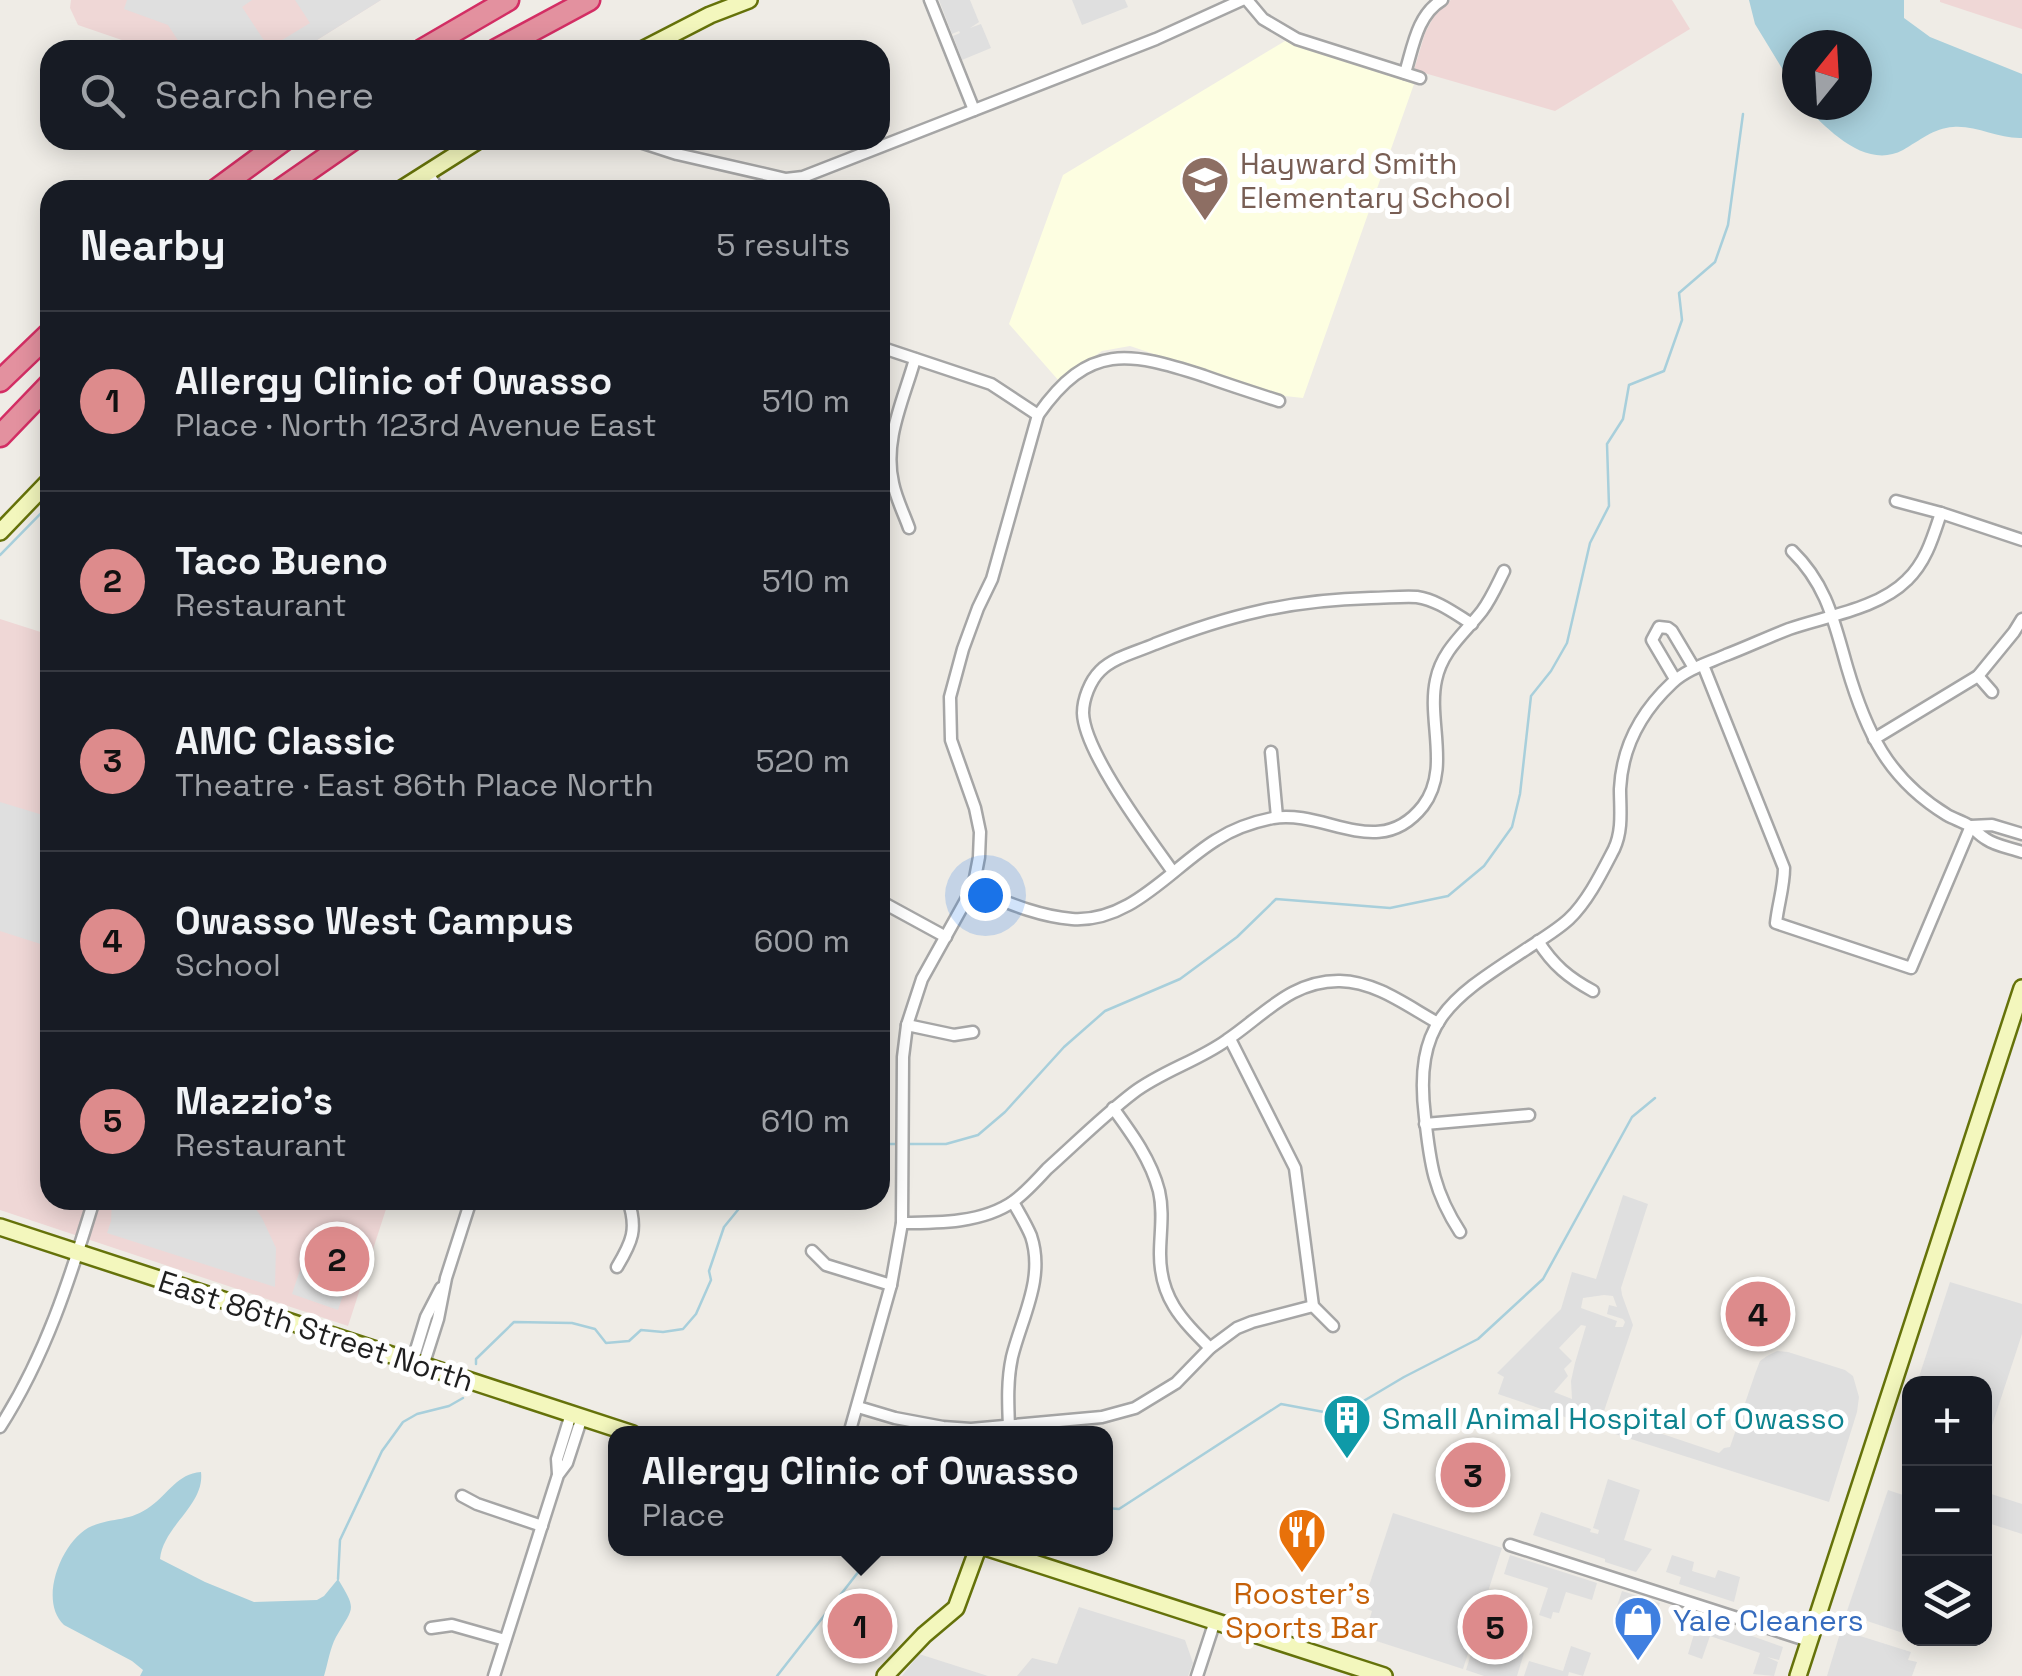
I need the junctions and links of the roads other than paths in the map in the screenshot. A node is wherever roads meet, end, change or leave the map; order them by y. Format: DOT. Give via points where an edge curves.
graph roads {
  1 [pos="508,0"];
  2 [pos="590,0"];
  3 [pos="748,0"];
  4 [pos="930,0"];
  5 [pos="1244,0"];
  6 [pos="1442,0"];
  7 [pos="439,40"];
  8 [pos="515,40"];
  9 [pos="661,40"];
  10 [pos="1405,73"];
  11 [pos="1420,78"];
  12 [pos="974,110"];
  13 [pos="890,143"];
  14 [pos="270,150"];
  15 [pos="338,150"];
  16 [pos="463,150"];
  17 [pos="664,150"];
  18 [pos="872,150"];
  19 [pos="427,172"];
  20 [pos="230,180"];
  21 [pos="294,180"];
  22 [pos="415,180"];
  23 [pos="432,180"];
  24 [pos="40,343"];
  25 [pos="890,350"];
  26 [pos="916,358"];
  27 [pos="0,381"];
  28 [pos="40,394"];
  29 [pos="1279,401"];
  30 [pos="1038,415"];
  31 [pos="0,436"];
  32 [pos="40,490"];
  33 [pos="1896,500"];
  34 [pos="1941,513"];
  35 [pos="909,528"];
  36 [pos="0,532"];
  37 [pos="2022,540"];
  38 [pos="1792,551"];
  39 [pos="1504,571"];
  40 [pos="1832,615"];
  41 [pos="2022,619"];
  42 [pos="1472,624"];
  43 [pos="1699,666"];
  44 [pos="1978,676"];
  45 [pos="1675,680"];
  46 [pos="1992,692"];
  47 [pos="1874,739"];
  48 [pos="1271,752"];
  49 [pos="1277,818"];
  50 [pos="1971,826"];
  51 [pos="2022,834"];
  52 [pos="2022,852"];
  53 [pos="1173,872"];
  54 [pos="971,888"];
  55 [pos="890,906"];
  56 [pos="946,937"];
  57 [pos="1538,942"];
  58 [pos="1593,991"];
  59 [pos="2021,997"];
  60 [pos="1438,1023"];
  61 [pos="907,1025"];
  62 [pos="973,1032"];
  63 [pos="1230,1039"];
  64 [pos="1113,1108"];
  65 [pos="1528,1115"];
  66 [pos="1426,1124"];
  67 [pos="1012,1202"];
  68 [pos="91,1210"];
  69 [pos="468,1210"];
  70 [pos="630,1210"];
  71 [pos="902,1223"];
  72 [pos="0,1228"];
  73 [pos="1460,1232"];
  74 [pos="812,1251"];
  75 [pos="78,1252"];
  76 [pos="617,1266"];
  77 [pos="891,1285"];
  78 [pos="1314,1306"];
  79 [pos="1333,1326"];
  80 [pos="1210,1348"];
  81 [pos="417,1364"];
  82 [pos="858,1407"];
  83 [pos="576,1415"];
  84 [pos="609,1426"];
  85 [pos="852,1426"];
  86 [pos="938,1426"];
  87 [pos="1009,1426"];
  88 [pos="0,1427"];
  89 [pos="462,1496"];
  90 [pos="542,1526"];
  91 [pos="1510,1545"];
  92 [pos="975,1556"];
  93 [pos="1013,1556"];
  94 [pos="1214,1621"];
  95 [pos="431,1628"];
  96 [pos="505,1640"];
  97 [pos="1809,1641"];
  98 [pos="494,1676"];
  99 [pos="885,1676"];
  100 [pos="1197,1676"];
  101 [pos="1384,1676"];
  102 [pos="1798,1676"];
  1 -- 7 [label="highway"];
  2 -- 8 [label="highway"];
  3 -- 9 [label="main road"];
  4 -- 12 [label="street"];
  5 -- 10 [label="street" via="1297,39"];
  5 -- 12 [label="street"];
  6 -- 10 [label="street" via="1420,22"];
  10 -- 11 [label="street"];
  12 -- 13 [label="street"];
  14 -- 20 [label="highway"];
  15 -- 21 [label="highway"];
  16 -- 19 [label="main road"];
  17 -- 18 [label="street" via="786,179"];
  19 -- 22 [label="main road"];
  19 -- 23 [label="street"];
  24 -- 27 [label="highway"];
  25 -- 26 [label="street"];
  26 -- 30 [label="street" via="990,384"];
  26 -- 35 [label="street" via="894,426 891,462"];
  28 -- 31 [label="highway"];
  29 -- 30 [label="street" via="1151,360 1113,358 1066,382"];
  30 -- 54 [label="street" via="950,697 952,740 980,832"];
  32 -- 36 [label="main road"];
  33 -- 34 [label="street"];
  34 -- 37 [label="street"];
  34 -- 40 [label="street" via="1908,579 1872,603"];
  38 -- 40 [label="street" via="1819,583"];
  39 -- 42 [label="street"];
  40 -- 43 [label="street"];
  40 -- 47 [label="street"];
  41 -- 44 [label="street"];
  42 -- 49 [label="street" via="1448,652 1436,681 1437,769 1421,808 1376,832"];
  42 -- 53 [label="street" via="1417,598 1288,604 1196,628 1102,668 1083,713 1092,746"];
  43 -- 45 [label="street"];
  43 -- 45 [label="street" via="1672,630 1659,627 1652,640"];
  43 -- 50 [label="street" via="1784,868 1776,923 1911,968"];
  44 -- 46 [label="street"];
  44 -- 47 [label="street"];
  45 -- 57 [label="street" via="1648,706 1628,745 1614,848 1579,908"];
  47 -- 50 [label="street" via="1900,779"];
  48 -- 49 [label="street"];
  49 -- 53 [label="street" via="1228,833"];
  50 -- 51 [label="street"];
  50 -- 52 [label="street" via="1988,841"];
  53 -- 54 [label="street" via="1128,905 1078,919 1034,913"];
  54 -- 56 [label="street"];
  55 -- 56 [label="street"];
  56 -- 61 [label="street"];
  57 -- 58 [label="street" via="1556,967"];
  57 -- 60 [label="street" via="1470,986"];
  59 -- 97 [label="main road"];
  60 -- 63 [label="street" via="1367,985 1327,982 1284,996"];
  60 -- 66 [label="street" via="1422,1070"];
  61 -- 62 [label="street"];
  61 -- 71 [label="street"];
  63 -- 64 [label="street"];
  63 -- 78 [label="street" via="1295,1168"];
  64 -- 67 [label="street"];
  64 -- 80 [label="street" via="1141,1148 1159,1191 1161,1268 1172,1307"];
  65 -- 66 [label="street"];
  66 -- 73 [label="street" via="1437,1191"];
  67 -- 71 [label="street" via="963,1220"];
  67 -- 87 [label="street" via="1032,1242 1036,1271 1012,1359"];
  68 -- 75 [label="street"];
  69 -- 81 [label="street" via="426,1317"];
  70 -- 76 [label="street" via="631,1244"];
  71 -- 77 [label="street"];
  72 -- 75 [label="main road, East 86th Street North"];
  74 -- 77 [label="street" via="826,1265"];
  75 -- 81 [label="main road, East 86th Street North"];
  75 -- 88 [label="street" via="42,1352"];
  77 -- 82 [label="street"];
  78 -- 79 [label="street"];
  78 -- 80 [label="street" via="1252,1322"];
  80 -- 87 [label="street" via="1176,1383 1135,1408"];
  81 -- 83 [label="main road, East 86th Street North"];
  82 -- 85 [label="street"];
  82 -- 86 [label="street"];
  83 -- 84 [label="main road, East 86th Street North"];
  83 -- 90 [label="street"];
  89 -- 90 [label="street"];
  90 -- 96 [label="street"];
  91 -- 97 [label="street"];
  92 -- 99 [label="main road" via="956,1608"];
  93 -- 94 [label="main road"];
  94 -- 100 [label="street"];
  94 -- 101 [label="main road"];
  95 -- 96 [label="street" via="452,1624"];
  96 -- 98 [label="street"];
  97 -- 102 [label="main road"];
}
